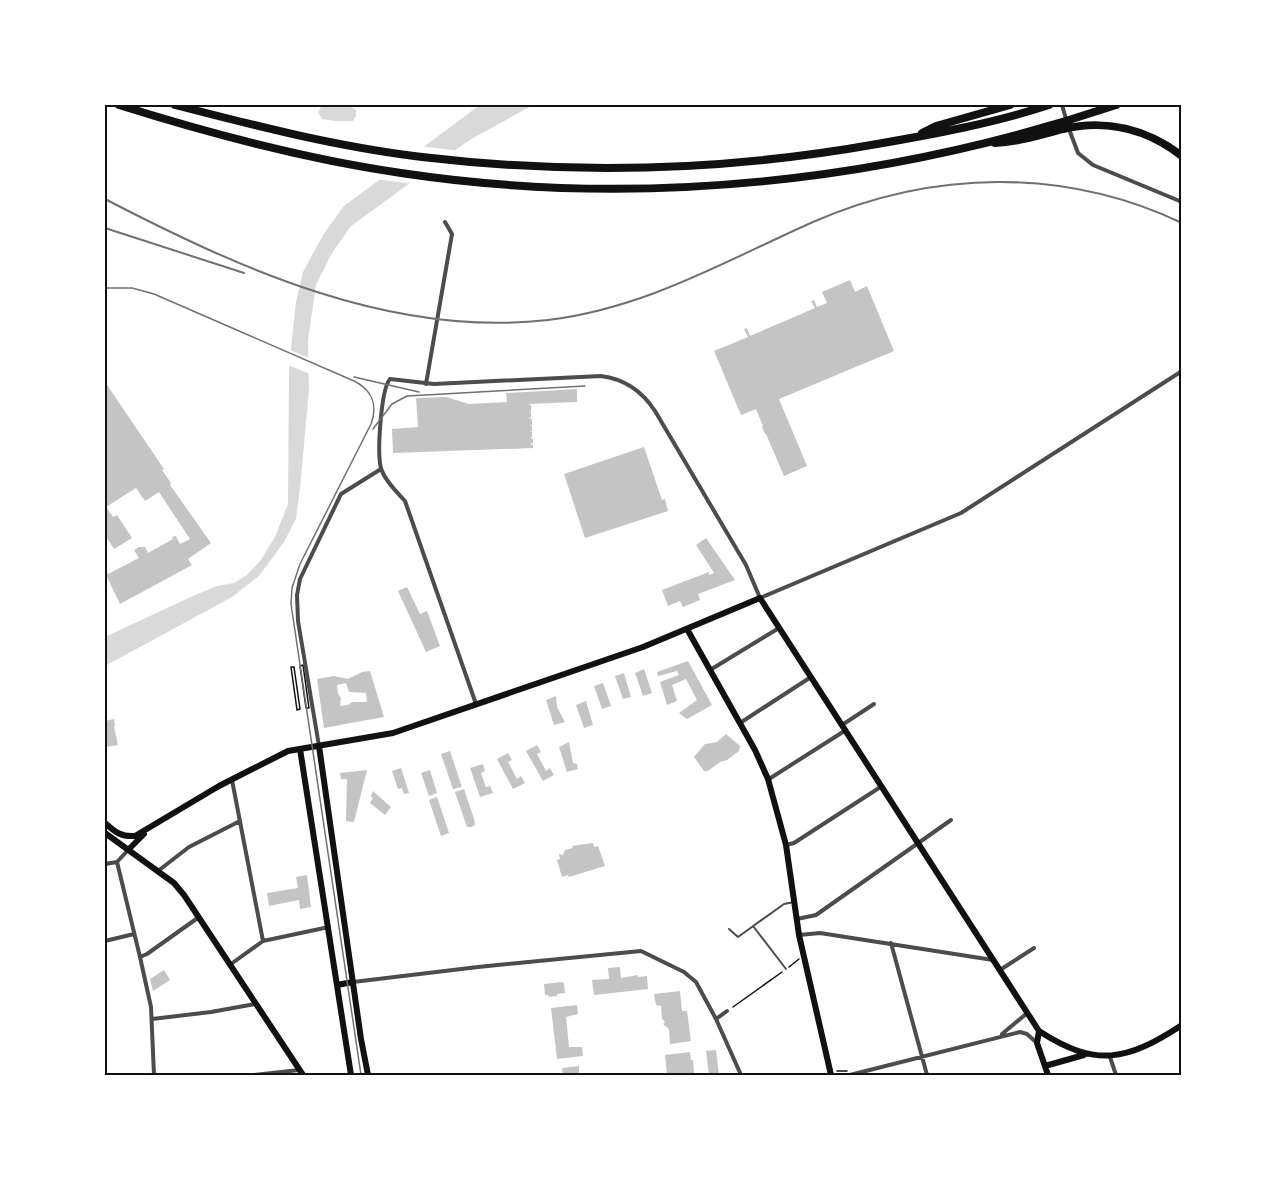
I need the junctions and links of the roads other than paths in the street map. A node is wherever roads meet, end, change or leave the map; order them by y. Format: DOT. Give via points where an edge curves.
graph roads {
  1 [pos="118,105"];
  2 [pos="175,105"];
  3 [pos="1010,105"];
  4 [pos="1049,105"];
  5 [pos="1062,105"];
  6 [pos="1116,105"];
  7 [pos="1068,124"];
  8 [pos="910,138"];
  9 [pos="1182,156"];
  10 [pos="1182,202"];
  11 [pos="445,222"];
  12 [pos="1182,371"];
  13 [pos="426,384"];
  14 [pos="381,469"];
  15 [pos="760,598"];
  16 [pos="780,628"];
  17 [pos="687,629"];
  18 [pos="710,670"];
  19 [pos="811,676"];
  20 [pos="874,704"];
  21 [pos="476,705"];
  22 [pos="740,723"];
  23 [pos="844,728"];
  24 [pos="319,746"];
  25 [pos="300,749"];
  26 [pos="768,779"];
  27 [pos="232,780"];
  28 [pos="882,786"];
  29 [pos="951,820"];
  30 [pos="240,821"];
  31 [pos="105,823"];
  32 [pos="153,825"];
  33 [pos="105,833"];
  34 [pos="121,836"];
  35 [pos="135,836"];
  36 [pos="917,842"];
  37 [pos="786,845"];
  38 [pos="128,850"];
  39 [pos="117,862"];
  40 [pos="105,864"];
  41 [pos="158,871"];
  42 [pos="794,902"];
  43 [pos="199,917"];
  44 [pos="797,919"];
  45 [pos="753,926"];
  46 [pos="329,927"];
  47 [pos="729,929"];
  48 [pos="134,934"];
  49 [pos="799,935"];
  50 [pos="105,941"];
  51 [pos="263,941"];
  52 [pos="891,943"];
  53 [pos="1034,948"];
  54 [pos="140,957"];
  55 [pos="994,960"];
  56 [pos="231,964"];
  57 [pos="786,969"];
  58 [pos="1000,970"];
  59 [pos="353,982"];
  60 [pos="337,985"];
  61 [pos="257,1004"];
  62 [pos="727,1011"];
  63 [pos="1026,1014"];
  64 [pos="152,1019"];
  65 [pos="716,1019"];
  66 [pos="1182,1025"];
  67 [pos="1039,1031"];
  68 [pos="1002,1035"];
  69 [pos="1037,1043"];
  70 [pos="1085,1054"];
  71 [pos="922,1056"];
  72 [pos="1110,1057"];
  73 [pos="1045,1066"];
  74 [pos="302,1073"];
  75 [pos="831,1074"];
  76 [pos="154,1075"];
  77 [pos="254,1075"];
  78 [pos="351,1075"];
  79 [pos="368,1075"];
  80 [pos="741,1075"];
  81 [pos="850,1075"];
  82 [pos="927,1075"];
  83 [pos="1048,1075"];
  84 [pos="1116,1075"];
  1 -- 7 [label="highway" via="250,143 362,167 450,179 611,189 782,181 893,164 981,143 1008,142"];
  2 -- 8 [label="highway" via="254,126 384,151 548,168 729,164"];
  3 -- 8 [label="highway" via="936,126"];
  4 -- 8 [label="highway"];
  5 -- 10 [label="street" via="1073,142 1087,161"];
  6 -- 7 [label="highway"];
  7 -- 9 [label="highway" via="1130,129 1161,141"];
  11 -- 13 [label="street" via="452,234"];
  12 -- 15 [label="street" via="961,513"];
  13 -- 14 [label="street" via="393,378 387,382 378,453"];
  13 -- 15 [label="street" via="601,376 634,387 656,411 746,565"];
  14 -- 21 [label="street" via="405,501"];
  14 -- 24 [label="street" via="341,494 300,579 298,621"];
  15 -- 16 [label="main road"];
  15 -- 17 [label="main road"];
  16 -- 18 [label="street"];
  16 -- 19 [label="main road"];
  17 -- 18 [label="main road"];
  17 -- 21 [label="main road"];
  18 -- 22 [label="main road"];
  19 -- 22 [label="street"];
  19 -- 23 [label="main road"];
  20 -- 23 [label="street"];
  21 -- 24 [label="main road" via="393,733"];
  22 -- 26 [label="main road"];
  23 -- 26 [label="street"];
  23 -- 28 [label="main road"];
  24 -- 25 [label="main road"];
  24 -- 59 [label="main road"];
  25 -- 27 [label="main road" via="288,751"];
  25 -- 46 [label="main road"];
  26 -- 37 [label="main road"];
  27 -- 30 [label="street"];
  27 -- 32 [label="main road"];
  28 -- 36 [label="main road"];
  28 -- 37 [label="street"];
  29 -- 36 [label="street"];
  30 -- 41 [label="street" via="189,847"];
  30 -- 51 [label="street"];
  31 -- 34 [label="main road"];
  32 -- 35 [label="main road"];
  32 -- 38 [label="main road"];
  33 -- 38 [label="main road"];
  34 -- 35 [label="main road"];
  34 -- 38 [label="main road" via="129,844"];
  35 -- 38 [label="main road"];
  36 -- 44 [label="street" via="816,915"];
  36 -- 55 [label="main road"];
  37 -- 42 [label="main road"];
  38 -- 39 [label="street"];
  38 -- 41 [label="main road"];
  39 -- 40 [label="street"];
  39 -- 48 [label="street"];
  41 -- 43 [label="main road" via="174,883"];
  42 -- 44 [label="main road"];
  42 -- 45 [label="lane" via="784,904"];
  43 -- 54 [label="street"];
  43 -- 56 [label="main road"];
  44 -- 49 [label="main road"];
  45 -- 47 [label="lane" via="738,937"];
  45 -- 57 [label="lane"];
  46 -- 51 [label="street"];
  46 -- 60 [label="main road"];
  48 -- 50 [label="street"];
  48 -- 54 [label="street"];
  49 -- 52 [label="street" via="820,933"];
  49 -- 75 [label="main road"];
  51 -- 56 [label="street"];
  52 -- 55 [label="street"];
  52 -- 71 [label="street"];
  53 -- 58 [label="street"];
  54 -- 64 [label="street"];
  55 -- 58 [label="main road"];
  56 -- 61 [label="main road"];
  58 -- 63 [label="main road"];
  59 -- 60 [label="main road"];
  59 -- 65 [label="street" via="638,950 692,977"];
  59 -- 79 [label="main road"];
  60 -- 78 [label="main road"];
  61 -- 64 [label="street"];
  61 -- 74 [label="main road"];
  62 -- 65 [label="street"];
  63 -- 67 [label="main road"];
  63 -- 68 [label="street"];
  64 -- 76 [label="street"];
  65 -- 80 [label="street"];
  66 -- 72 [label="main road" via="1146,1047"];
  67 -- 69 [label="main road"];
  67 -- 70 [label="main road"];
  68 -- 69 [label="street" via="1020,1032"];
  68 -- 71 [label="street"];
  69 -- 73 [label="main road"];
  70 -- 72 [label="main road"];
  70 -- 73 [label="main road"];
  71 -- 81 [label="street"];
  71 -- 82 [label="street"];
  72 -- 84 [label="street"];
  73 -- 83 [label="main road"];
  74 -- 77 [label="street"];
}
